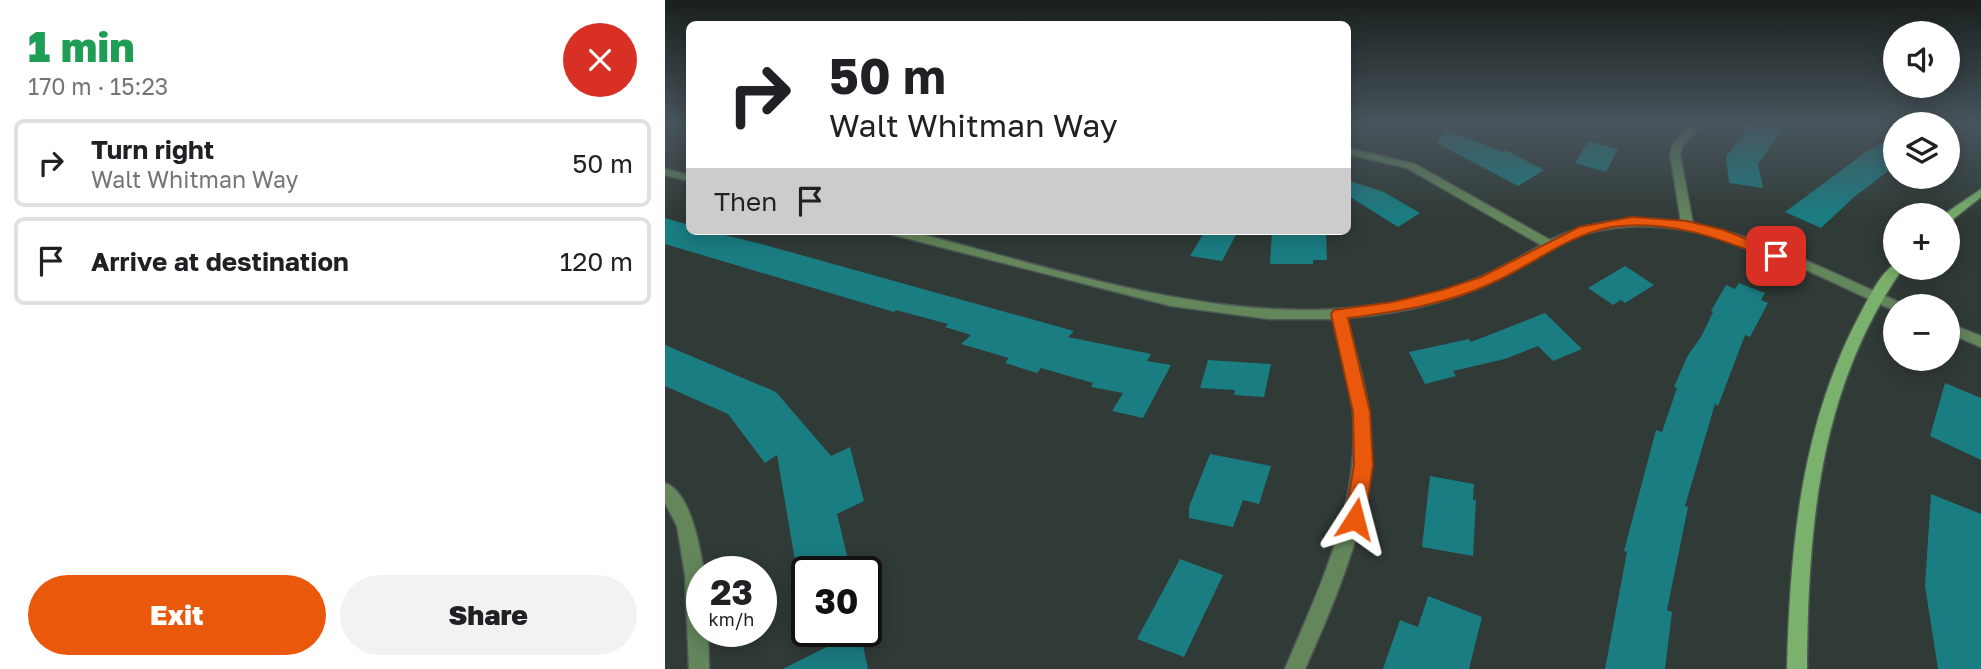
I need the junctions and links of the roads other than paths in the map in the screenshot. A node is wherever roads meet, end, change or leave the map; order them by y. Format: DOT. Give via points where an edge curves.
graph roads {
  1 [pos="1365,155"];
  2 [pos="1675,155"];
  3 [pos="665,172"];
  4 [pos="686,177"];
  5 [pos="1981,192"];
  6 [pos="1960,208"];
  7 [pos="1687,225"];
  8 [pos="909,235"];
  9 [pos="1551,246"];
  10 [pos="1888,280"];
  11 [pos="1875,298"];
  12 [pos="1883,301"];
  13 [pos="1339,314"];
  14 [pos="1960,333"];
  15 [pos="1981,342"];
  16 [pos="665,490"];
  17 [pos="699,669"];
  18 [pos="1295,669"];
  19 [pos="1797,669"];
  1 -- 9 [label="street" via="1411,166"];
  2 -- 7 [label="street"];
  3 -- 4 [label="street"];
  5 -- 6 [label="street"];
  7 -- 9 [label="street" via="1608,224"];
  7 -- 11 [label="street" via="1751,245"];
  8 -- 13 [label="street" via="1175,304 1229,313"];
  9 -- 13 [label="street" via="1486,281 1445,295"];
  10 -- 11 [label="street"];
  11 -- 12 [label="street"];
  11 -- 19 [label="street" via="1841,368 1824,417 1798,588"];
  13 -- 18 [label="street" via="1361,412 1364,465 1355,519"];
  14 -- 15 [label="street"];
  16 -- 17 [label="street" via="686,527"];
}
